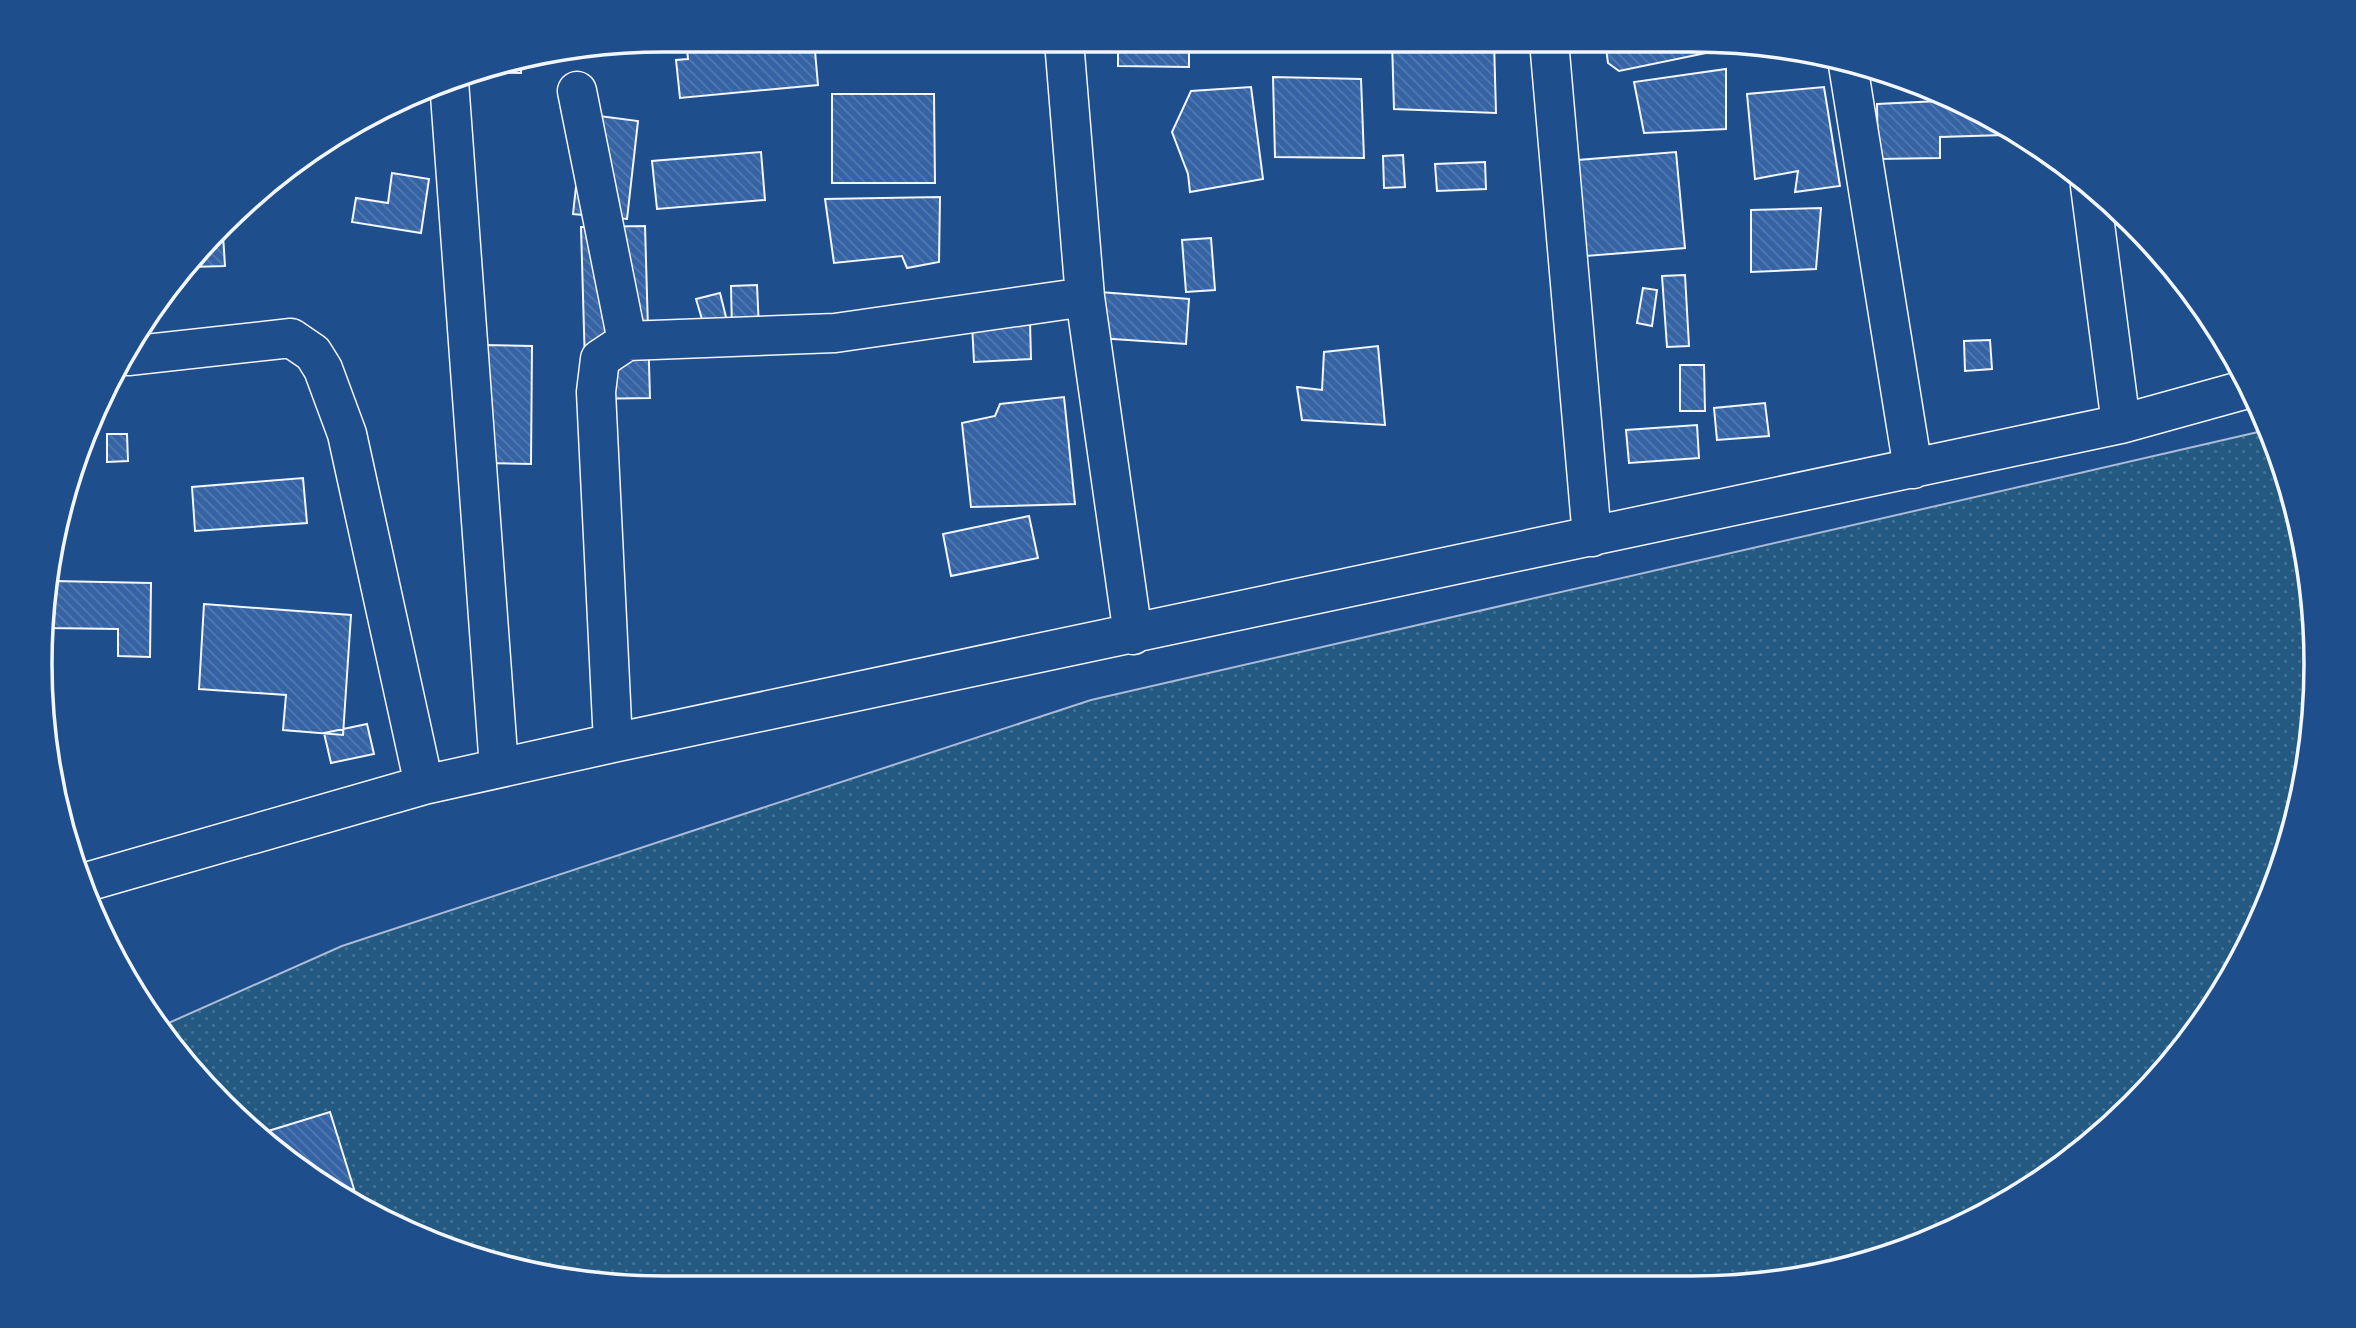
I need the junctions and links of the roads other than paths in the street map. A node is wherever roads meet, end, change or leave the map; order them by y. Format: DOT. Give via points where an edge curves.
graph roads {
  1 [pos="1064,52"];
  2 [pos="1550,52"];
  3 [pos="1849,73"];
  4 [pos="577,91"];
  5 [pos="450,92"];
  6 [pos="2093,202"];
  7 [pos="1085,297"];
  8 [pos="627,341"];
  9 [pos="136,355"];
  10 [pos="2239,391"];
  11 [pos="2121,424"];
  12 [pos="1913,468"];
  13 [pos="1592,537"];
  14 [pos="1133,635"];
  15 [pos="613,743"];
  16 [pos="499,768"];
  17 [pos="424,785"];
  18 [pos="92,880"];
  1 -- 7 [label="street"];
  2 -- 13 [label="street"];
  3 -- 12 [label="street"];
  4 -- 8 [label="street"];
  5 -- 16 [label="street"];
  6 -- 11 [label="street"];
  7 -- 8 [label="street" via="835,332"];
  7 -- 14 [label="street"];
  8 -- 15 [label="street" via="600,359 596,391"];
  9 -- 17 [label="street" via="291,338 313,353 347,434"];
  10 -- 11 [label="street"];
  11 -- 12 [label="street"];
  12 -- 13 [label="street"];
  13 -- 14 [label="street"];
  14 -- 15 [label="street"];
  15 -- 16 [label="street"];
  16 -- 17 [label="street"];
  17 -- 18 [label="street"];
}
